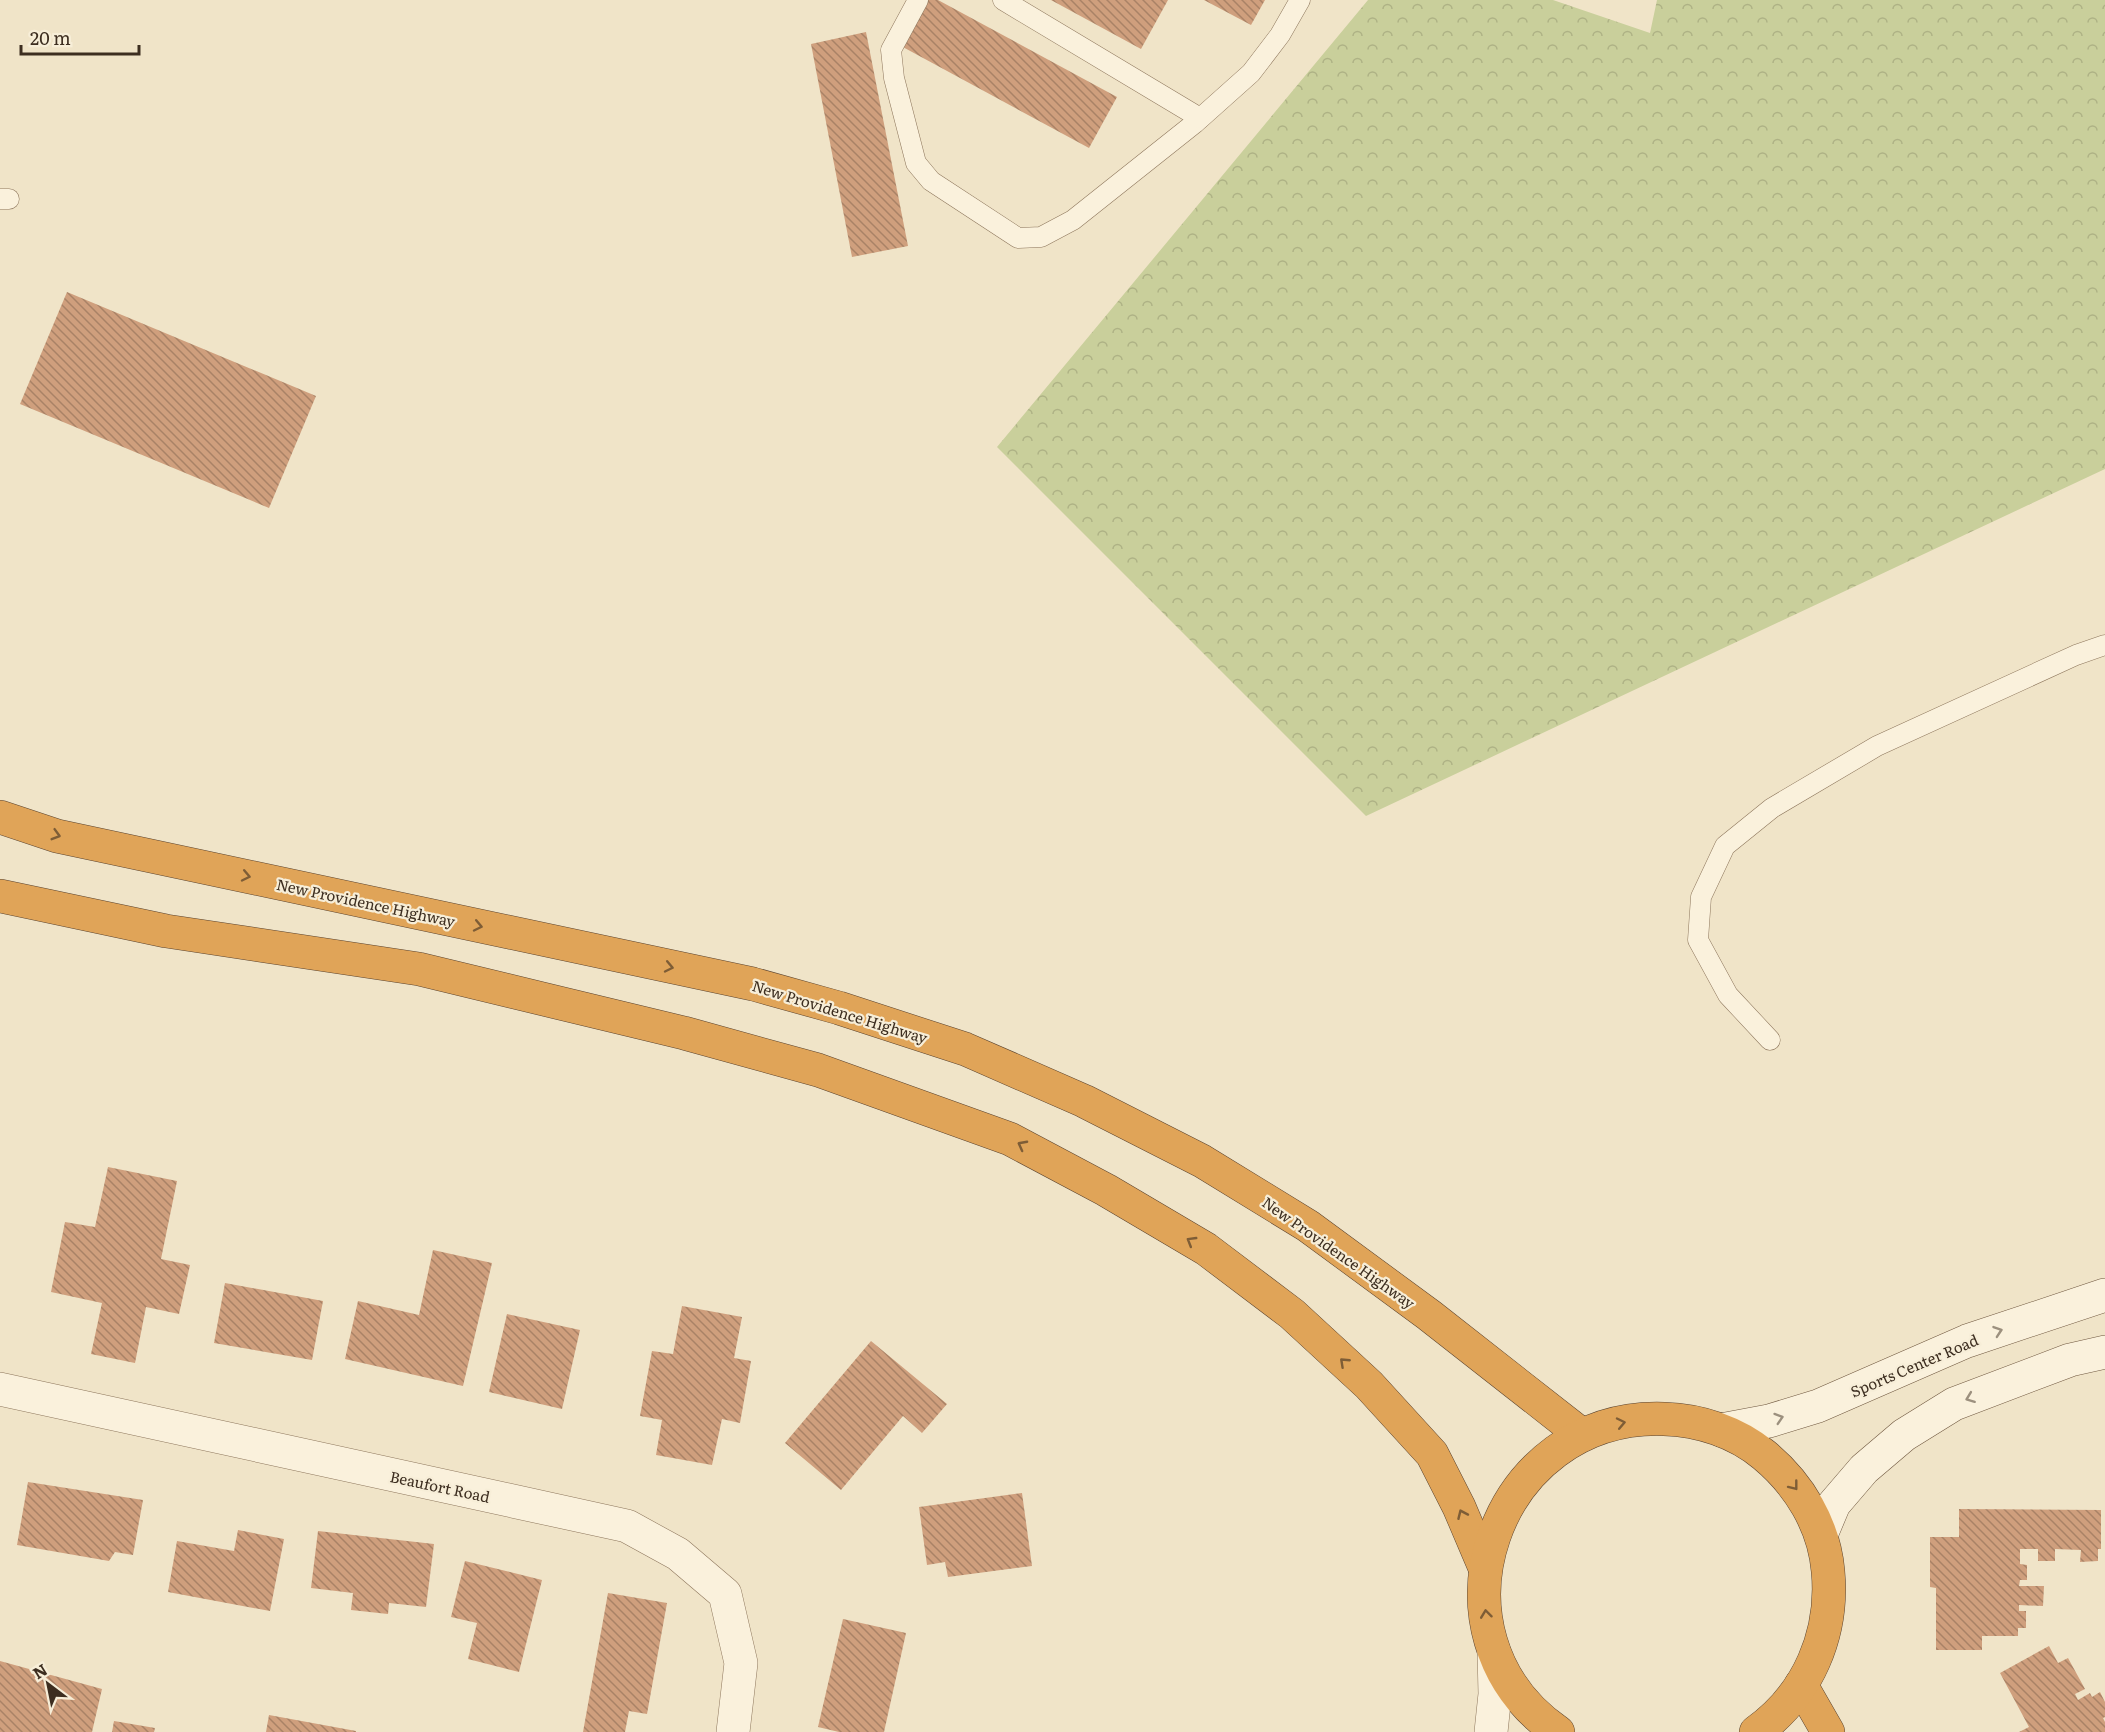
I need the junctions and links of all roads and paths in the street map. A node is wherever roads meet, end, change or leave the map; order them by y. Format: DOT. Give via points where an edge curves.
graph roads {
  1 [pos="918,0"];
  2 [pos="1003,0"];
  3 [pos="1300,0"];
  4 [pos="1200,118"];
  5 [pos="2105,645"];
  6 [pos="0,817"];
  7 [pos="0,896"];
  8 [pos="1770,1040"];
  9 [pos="2105,1295"];
  10 [pos="2105,1352"];
  11 [pos="0,1389"];
  12 [pos="1721,1430"];
  13 [pos="1582,1435"];
  14 [pos="1821,1535"];
  15 [pos="1485,1568"];
  16 [pos="1494,1652"];
  17 [pos="1801,1685"];
  18 [pos="733,1732"];
  19 [pos="1491,1732"];
  20 [pos="1558,1732"];
  21 [pos="1756,1732"];
  22 [pos="1828,1732"];
  1 -- 4 [label="lane" via="891,50 894,78 916,163 931,181 1018,238 1041,237 1073,220"];
  2 -- 4 [label="lane"];
  3 -- 4 [label="lane" via="1251,74"];
  5 -- 8 [label="lane" via="1877,746 1772,808 1725,846 1701,897 1698,940 1728,995"];
  6 -- 13 [label="highway, New Providence Highway, one-way" via="57,836 753,984 965,1049 1084,1101 1202,1161 1308,1226"];
  15 -- 7 [label="highway, one-way" via="1432,1454 1369,1385 1292,1314 1206,1249 1010,1139 818,1070 419,969 166,931"];
  12 -- 9 [label="street, Sports Center Road, one-way" via="1770,1421 1818,1406 1967,1341"];
  10 -- 14 [label="street, one-way" via="2070,1360 1954,1404 1904,1435 1864,1469 1834,1504"];
  11 -- 18 [label="street, Beaufort Road" via="627,1526 678,1554 725,1594 741,1663"];
  13 -- 12 [label="highway, one-way" via="1612,1424 1657,1418"];
  12 -- 14 [label="highway, one-way" via="1748,1443 1783,1472 1803,1498"];
  13 -- 15 [label="highway" via="1545,1460 1521,1484 1497,1527"];
  14 -- 17 [label="highway" via="1828,1563 1829,1608 1814,1662"];
  16 -- 15 [label="highway, one-way" via="1485,1611"];
  16 -- 19 [label="street"];
  16 -- 20 [label="highway" via="1517,1694"];
  17 -- 21 [label="highway"];
  17 -- 22 [label="highway"];
}
